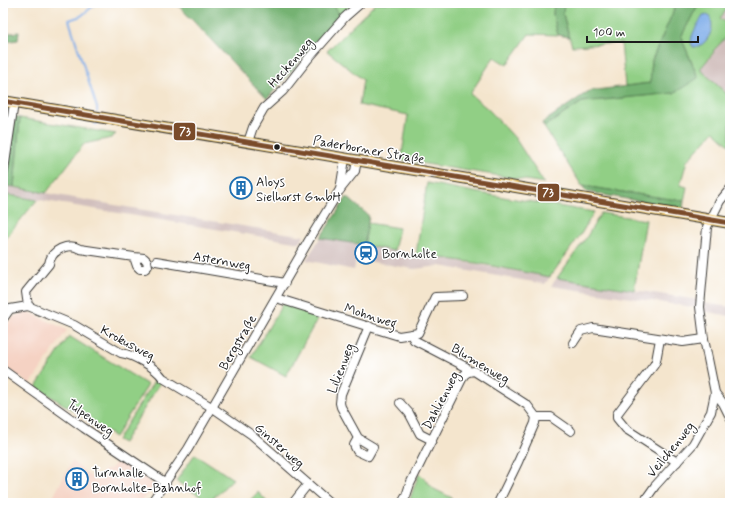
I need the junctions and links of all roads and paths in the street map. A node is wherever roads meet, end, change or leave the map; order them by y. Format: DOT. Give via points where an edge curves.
graph roads {
  1 [pos="361,3"];
  2 [pos="3,101"];
  3 [pos="14,103"];
  4 [pos="248,142"];
  5 [pos="345,159"];
  6 [pos="357,160"];
  7 [pos="3,176"];
  8 [pos="730,189"];
  9 [pos="339,191"];
  10 [pos="710,220"];
  11 [pos="730,223"];
  12 [pos="134,257"];
  13 [pos="156,261"];
  14 [pos="285,283"];
  15 [pos="463,296"];
  16 [pos="276,298"];
  17 [pos="28,306"];
  18 [pos="3,319"];
  19 [pos="369,326"];
  20 [pos="411,334"];
  21 [pos="660,339"];
  22 [pos="704,339"];
  23 [pos="573,343"];
  24 [pos="3,370"];
  25 [pos="468,372"];
  26 [pos="715,393"];
  27 [pos="400,403"];
  28 [pos="213,408"];
  29 [pos="536,417"];
  30 [pos="730,417"];
  31 [pos="571,431"];
  32 [pos="358,438"];
  33 [pos="432,440"];
  34 [pos="677,462"];
  35 [pos="166,483"];
  36 [pos="308,484"];
  37 [pos="151,503"];
  38 [pos="293,503"];
  39 [pos="330,503"];
  40 [pos="402,503"];
  41 [pos="498,503"];
  42 [pos="644,503"];
  1 -- 4 [label="street, Heckenweg" via="345,17 283,90 264,108"];
  2 -- 3 [label="main road, Paderborner Straße"];
  3 -- 4 [label="main road, Paderborner Straße"];
  3 -- 7 [label="street"];
  4 -- 5 [label="main road, Paderborner Straße"];
  5 -- 6 [label="main road, Paderborner Straße"];
  5 -- 9 [label="street, Bergstraße"];
  6 -- 9 [label="street, Bergstraße" via="355,171"];
  6 -- 10 [label="main road, Paderborner Straße"];
  8 -- 10 [label="street, Veilchenweg"];
  9 -- 14 [label="street, Bergstraße"];
  10 -- 11 [label="main road, Paderborner Straße"];
  10 -- 22 [label="street, Veilchenweg" via="706,227 700,295"];
  12 -- 17 [label="street" via="80,249 76,246 61,248 26,292"];
  13 -- 14 [label="street, Asternweg"];
  14 -- 16 [label="street, Bergstraße"];
  15 -- 20 [label="street, Mohnweg" via="435,297 418,333"];
  16 -- 19 [label="street, Mohnweg"];
  16 -- 28 [label="street, Bergstraße"];
  17 -- 18 [label="street" via="10,309"];
  17 -- 28 [label="street, Krokusweg" via="74,325 121,353 128,354"];
  19 -- 20 [label="street, Mohnweg" via="399,336"];
  19 -- 32 [label="street, Lilienweg" via="341,394 341,407"];
  20 -- 25 [label="street, Blumenweg" via="414,340 466,366"];
  21 -- 22 [label="street" via="683,342"];
  21 -- 23 [label="street" via="593,328 581,331"];
  21 -- 34 [label="street" via="654,365 617,414 617,418 626,429"];
  22 -- 26 [label="street, Veilchenweg"];
  24 -- 35 [label="street, Tulpenweg"];
  25 -- 29 [label="street, Blumenweg" via="474,371 526,405"];
  25 -- 33 [label="street, Dahlienweg"];
  26 -- 30 [label="street"];
  26 -- 34 [label="street, Veilchenweg" via="711,412 701,431"];
  27 -- 33 [label="street, Dahlienweg" via="409,413 420,434"];
  28 -- 35 [label="street, Bergstraße"];
  28 -- 36 [label="street, Ginsterweg" via="252,435"];
  29 -- 31 [label="street" via="551,417"];
  29 -- 41 [label="street"];
  33 -- 40 [label="street, Dahlienweg"];
  34 -- 42 [label="street, Veilchenweg" via="655,486"];
  35 -- 37 [label="street, Bergstraße"];
  36 -- 38 [label="street"];
  36 -- 39 [label="street, Ginsterweg"];
}
